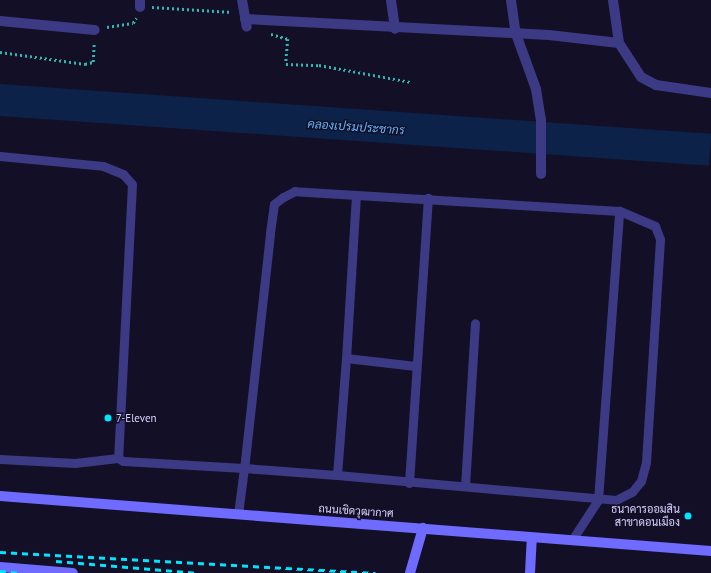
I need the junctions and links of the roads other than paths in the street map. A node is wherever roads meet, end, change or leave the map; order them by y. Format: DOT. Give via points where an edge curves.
graph roads {
  1 [pos="242,0"];
  2 [pos="391,0"];
  3 [pos="511,0"];
  4 [pos="613,0"];
  5 [pos="0,21"];
  6 [pos="395,29"];
  7 [pos="95,30"];
  8 [pos="516,34"];
  9 [pos="619,43"];
  10 [pos="711,93"];
  11 [pos="0,156"];
  12 [pos="541,174"];
  13 [pos="356,195"];
  14 [pos="428,198"];
  15 [pos="619,211"];
  16 [pos="475,323"];
  17 [pos="346,358"];
  18 [pos="416,366"];
  19 [pos="118,458"];
  20 [pos="0,460"];
  21 [pos="244,468"];
  22 [pos="337,475"];
  23 [pos="409,483"];
  24 [pos="465,486"];
  25 [pos="0,496"];
  26 [pos="598,500"];
  27 [pos="238,514"];
  28 [pos="423,528"];
  29 [pos="532,538"];
  30 [pos="572,540"];
  31 [pos="711,551"];
  32 [pos="0,566"];
  33 [pos="73,573"];
  34 [pos="410,573"];
  35 [pos="530,573"];
  1 -- 6 [label="street" via="246,23"];
  2 -- 6 [label="street"];
  3 -- 8 [label="street"];
  4 -- 9 [label="street"];
  5 -- 7 [label="street"];
  6 -- 8 [label="street"];
  8 -- 9 [label="street"];
  8 -- 12 [label="street" via="536,89 541,120"];
  9 -- 10 [label="street" via="641,77 656,86"];
  11 -- 19 [label="lane" via="103,166 123,174 132,184"];
  13 -- 14 [label="lane"];
  13 -- 17 [label="lane"];
  13 -- 21 [label="lane" via="295,192 274,204"];
  14 -- 15 [label="lane"];
  14 -- 18 [label="lane"];
  15 -- 26 [label="lane"];
  15 -- 26 [label="lane" via="646,220 655,226 660,239 646,462 641,481 632,492 616,500"];
  16 -- 24 [label="lane"];
  17 -- 18 [label="lane"];
  17 -- 22 [label="lane"];
  18 -- 23 [label="lane"];
  19 -- 20 [label="lane" via="75,463"];
  19 -- 21 [label="lane" via="123,461"];
  21 -- 22 [label="lane"];
  21 -- 27 [label="lane"];
  22 -- 23 [label="lane"];
  23 -- 24 [label="lane"];
  24 -- 26 [label="lane"];
  25 -- 27 [label="main road, ถนนเชิดวุฒากาศ"];
  26 -- 30 [label="lane"];
  27 -- 28 [label="main road, ถนนเชิดวุฒากาศ"];
  28 -- 29 [label="main road, ถนนเชิดวุฒากาศ"];
  28 -- 34 [label="main road"];
  29 -- 30 [label="main road, ถนนเชิดวุฒากาศ"];
  29 -- 35 [label="main road"];
  30 -- 31 [label="main road, ถนนเชิดวุฒากาศ"];
  32 -- 33 [label="main road"];
}
